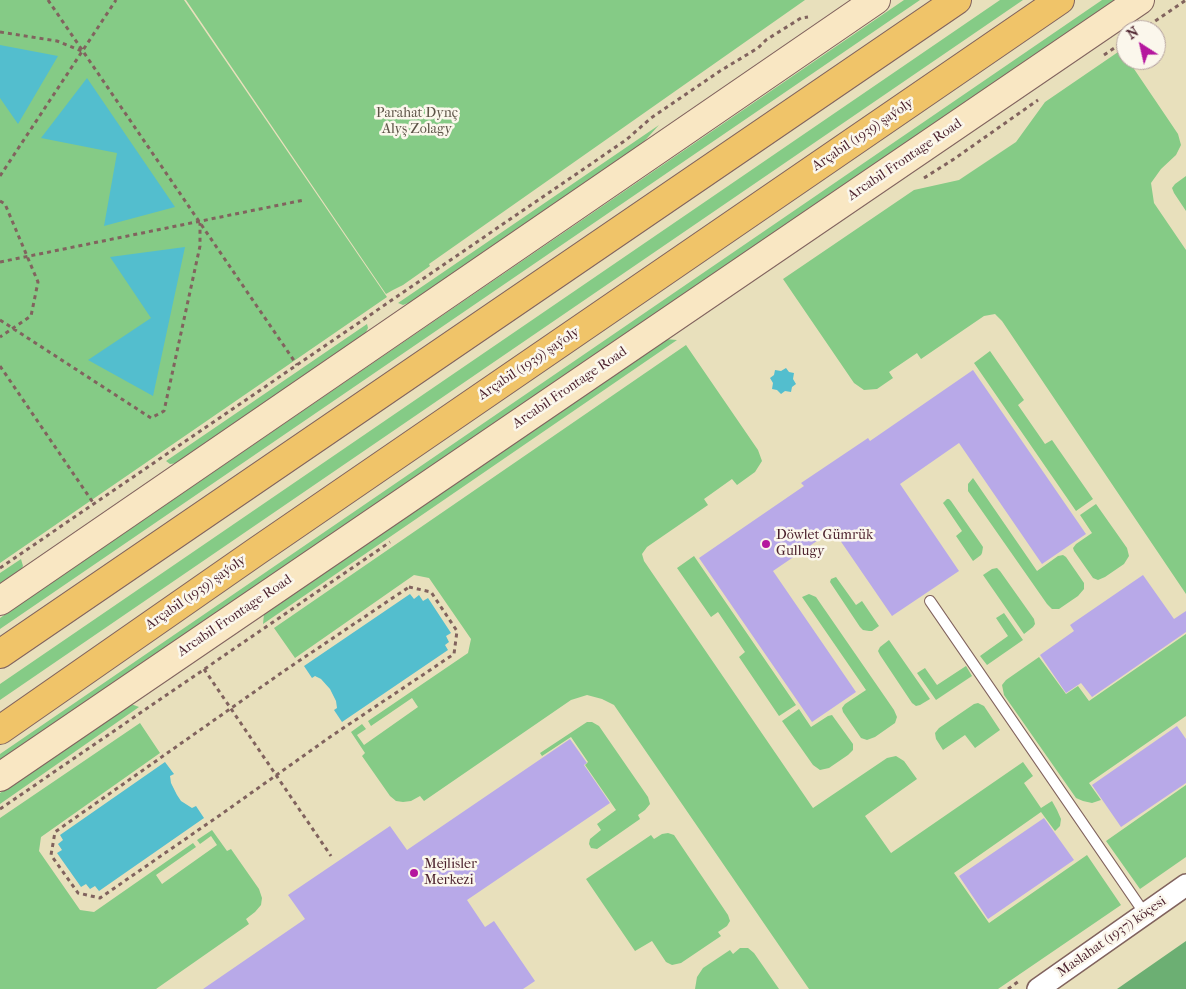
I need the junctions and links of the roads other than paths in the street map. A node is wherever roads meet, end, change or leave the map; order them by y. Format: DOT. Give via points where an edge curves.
graph roads {
  1 [pos="876,0"];
  2 [pos="957,0"];
  3 [pos="1060,0"];
  4 [pos="1140,0"];
  5 [pos="930,601"];
  6 [pos="0,602"];
  7 [pos="0,654"];
  8 [pos="0,730"];
  9 [pos="0,777"];
  10 [pos="1186,885"];
  11 [pos="1144,914"];
  12 [pos="1038,989"];
  1 -- 6 [label="street"];
  2 -- 7 [label="main road"];
  3 -- 8 [label="main road, Arçabil (1939) şaýoly"];
  4 -- 9 [label="street, Arcabil Frontage Road"];
  5 -- 11 [label="lane"];
  10 -- 11 [label="street, Maslahat (1937) köçesi"];
  11 -- 12 [label="street, Maslahat (1937) köçesi"];
}
